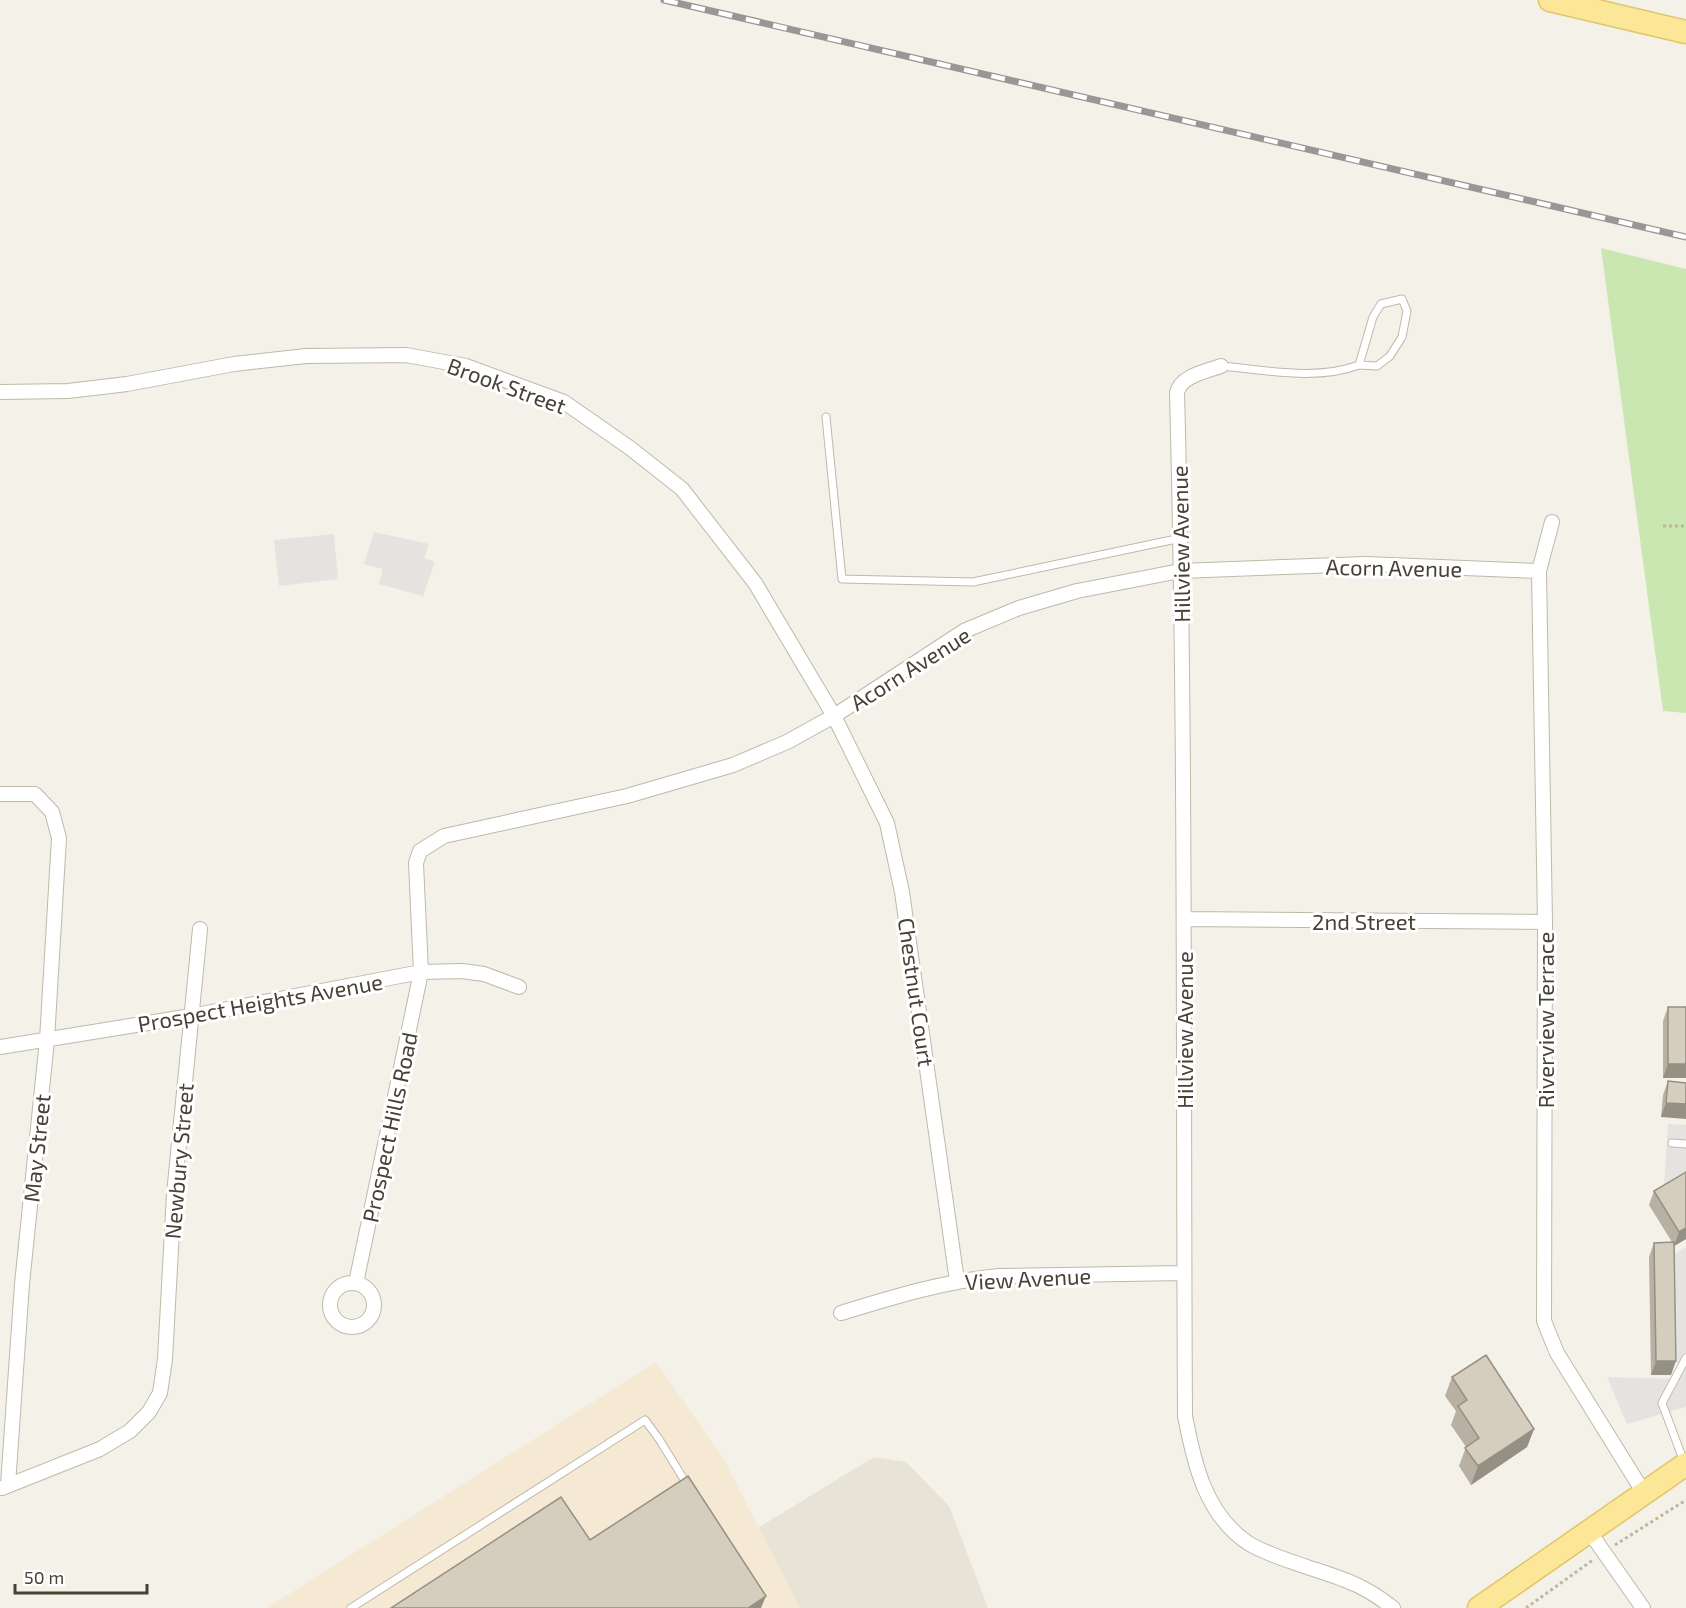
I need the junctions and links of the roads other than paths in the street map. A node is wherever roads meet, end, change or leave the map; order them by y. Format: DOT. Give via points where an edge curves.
graph roads {
  1 [pos="1550,0"];
  2 [pos="1686,32"];
  3 [pos="1359,364"];
  4 [pos="1221,366"];
  5 [pos="0,392"];
  6 [pos="826,417"];
  7 [pos="1552,522"];
  8 [pos="1181,538"];
  9 [pos="1180,571"];
  10 [pos="1539,571"];
  11 [pos="834,716"];
  12 [pos="0,794"];
  13 [pos="1184,919"];
  14 [pos="1545,922"];
  15 [pos="200,929"];
  16 [pos="421,972"];
  17 [pos="519,987"];
  18 [pos="191,1016"];
  19 [pos="47,1040"];
  20 [pos="0,1047"];
  21 [pos="1672,1143"];
  22 [pos="1686,1144"];
  23 [pos="1184,1273"];
  24 [pos="957,1281"];
  25 [pos="356,1283"];
  26 [pos="841,1313"];
  27 [pos="1686,1358"];
  28 [pos="1685,1464"];
  29 [pos="4,1487"];
  30 [pos="690,1489"];
  31 [pos="1644,1493"];
  32 [pos="1589,1531"];
  33 [pos="351,1608"];
  34 [pos="1393,1608"];
  35 [pos="1479,1608"];
  36 [pos="1643,1608"];
  1 -- 2 [label="main road"];
  3 -- 3 [label="lane" via="1373,317 1381,304 1402,299 1407,311 1402,337 1390,356 1377,366"];
  3 -- 4 [label="lane" via="1342,371 1287,373"];
  4 -- 8 [label="street, Hillview Avenue" via="1183,381 1178,387"];
  5 -- 11 [label="street, Brook Street" via="104,387 234,364 306,356 406,355 466,366 564,402 682,489 755,583"];
  6 -- 8 [label="lane" via="842,579 973,582"];
  7 -- 10 [label="street, Riverview Terrace"];
  8 -- 9 [label="street, Hillview Avenue"];
  9 -- 10 [label="street, Acorn Avenue" via="1366,564"];
  9 -- 11 [label="street, Acorn Avenue" via="1077,591 1019,608 964,632"];
  9 -- 13 [label="street, Hillview Avenue"];
  10 -- 14 [label="street, Riverview Terrace"];
  11 -- 16 [label="street, Acorn Avenue" via="734,765 627,796 444,836 420,851 416,863"];
  11 -- 24 [label="street, Chestnut Court" via="887,823 902,892"];
  12 -- 19 [label="street, May Street" via="35,794 52,812 58,838"];
  13 -- 14 [label="street, 2nd Street"];
  13 -- 23 [label="street, Hillview Avenue"];
  14 -- 31 [label="street, Riverview Terrace" via="1544,1321 1557,1353"];
  15 -- 18 [label="street, Newbury Street"];
  16 -- 17 [label="street, Prospect Heights Avenue" via="484,974"];
  16 -- 18 [label="street, Prospect Heights Avenue"];
  16 -- 25 [label="street, Prospect Hills Road"];
  18 -- 19 [label="street, Prospect Heights Avenue"];
  18 -- 29 [label="street, Newbury Street" via="160,1393 149,1412 130,1431 100,1449"];
  19 -- 20 [label="street, Prospect Heights Avenue"];
  19 -- 29 [label="street, May Street"];
  21 -- 22 [label="lane"];
  23 -- 24 [label="street, View Avenue" via="999,1276"];
  23 -- 34 [label="street, Hillview Avenue" via="1185,1416 1198,1474 1211,1504 1247,1542 1356,1583"];
  24 -- 26 [label="street, View Avenue"];
  27 -- 28 [label="lane" via="1662,1403"];
  28 -- 31 [label="main road"];
  30 -- 33 [label="lane" via="645,1420"];
  31 -- 32 [label="main road"];
  32 -- 35 [label="main road"];
  32 -- 36 [label="street"];
}
